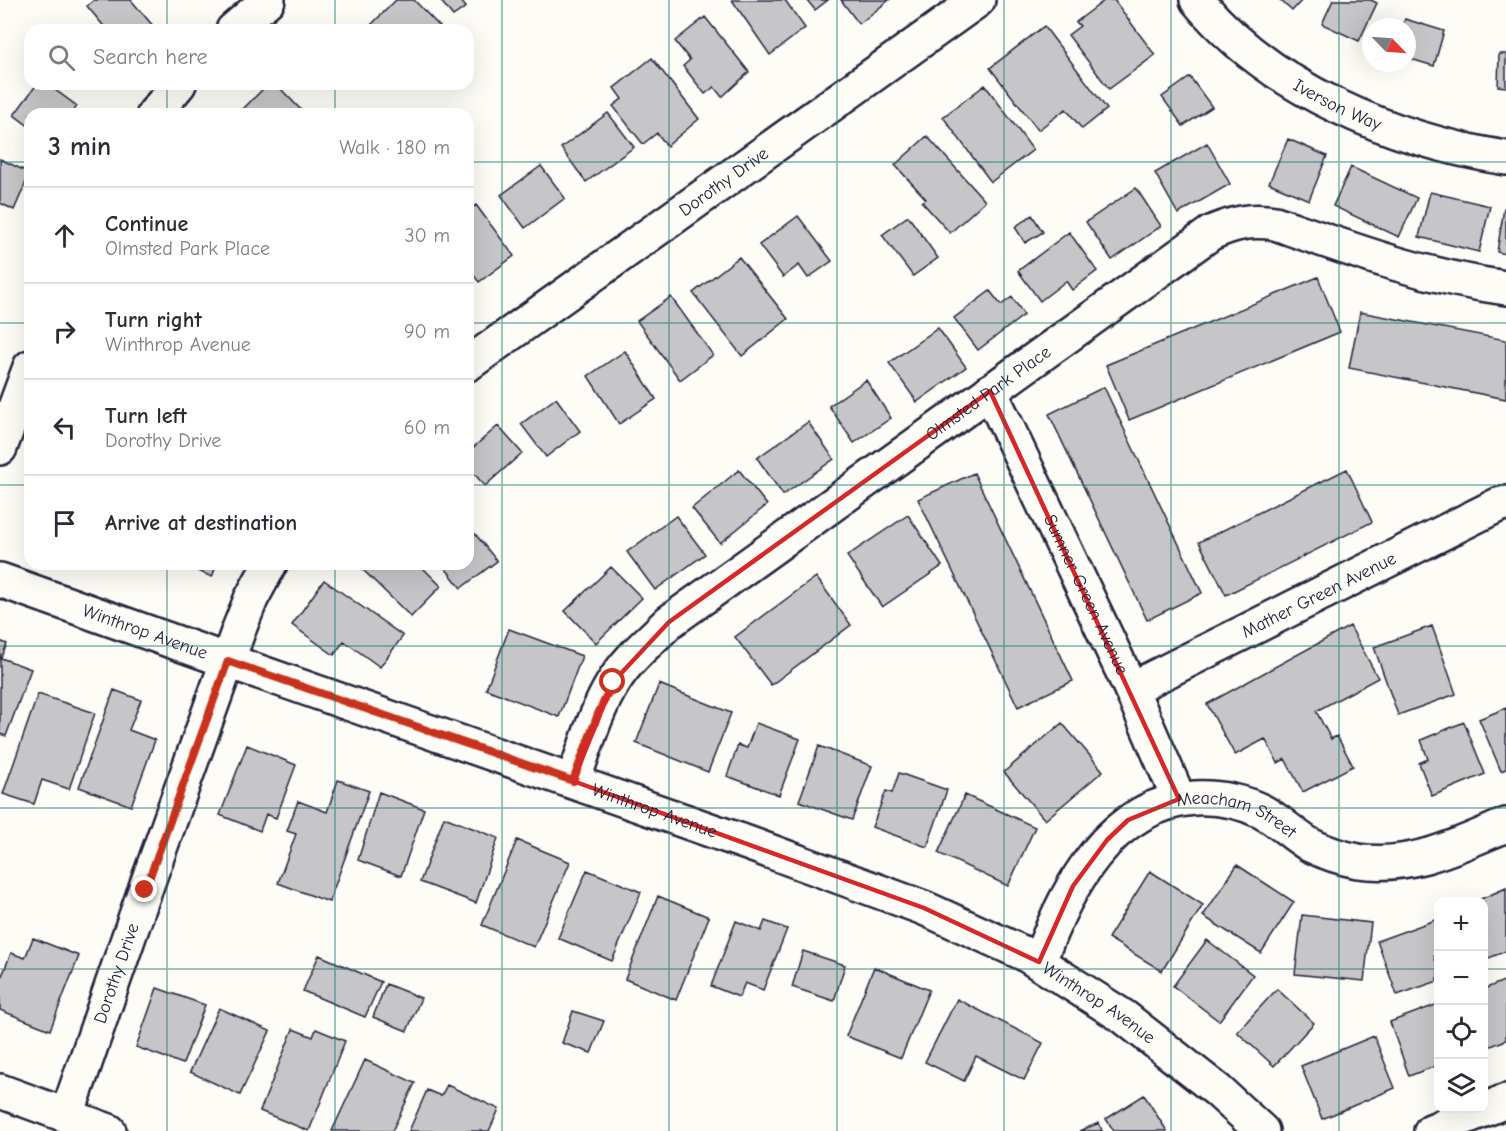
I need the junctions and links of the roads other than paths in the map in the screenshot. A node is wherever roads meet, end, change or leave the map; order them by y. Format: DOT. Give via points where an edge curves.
graph roads {
  1 [pos="268,0"];
  2 [pos="978,0"];
  3 [pos="1197,0"];
  4 [pos="240,24"];
  5 [pos="174,90"];
  6 [pos="159,108"];
  7 [pos="1506,159"];
  8 [pos="1506,288"];
  9 [pos="474,360"];
  10 [pos="24,383"];
  11 [pos="990,391"];
  12 [pos="0,448"];
  13 [pos="1506,503"];
  14 [pos="267,570"];
  15 [pos="0,579"];
  16 [pos="228,661"];
  17 [pos="1131,689"];
  18 [pos="573,781"];
  19 [pos="1179,799"];
  20 [pos="1506,825"];
  21 [pos="1039,962"];
  22 [pos="0,1091"];
  23 [pos="1506,1101"];
  24 [pos="67,1115"];
  25 [pos="109,1131"];
  26 [pos="1262,1131"];
  27 [pos="1431,1131"];
  1 -- 4 [label="street"];
  2 -- 9 [label="street, Dorothy Drive"];
  3 -- 7 [label="street, Iverson Way" via="1215,22 1256,57 1318,97 1363,118 1442,145"];
  5 -- 6 [label="street"];
  8 -- 11 [label="street, Olmsted Park Place" via="1381,261 1275,223 1236,223 1211,232"];
  10 -- 12 [label="street"];
  11 -- 17 [label="street, Sumner Green Avenue"];
  11 -- 18 [label="street, Olmsted Park Place" via="669,622 635,654 613,682"];
  13 -- 17 [label="street, Mather Green Avenue"];
  14 -- 16 [label="street, Dorothy Drive"];
  15 -- 16 [label="street, Winthrop Avenue"];
  16 -- 18 [label="street, Winthrop Avenue"];
  16 -- 24 [label="street, Dorothy Drive"];
  17 -- 19 [label="street, Sumner Green Avenue"];
  18 -- 21 [label="street, Winthrop Avenue" via="924,908"];
  19 -- 20 [label="street, Meacham Street" via="1210,797 1239,802 1264,812 1310,845 1358,861 1421,859"];
  19 -- 21 [label="street, Meacham Street" via="1154,806 1128,820 1107,840 1073,886"];
  21 -- 26 [label="street, Winthrop Avenue" via="1124,1017"];
  22 -- 24 [label="street"];
  23 -- 27 [label="street"];
  24 -- 25 [label="street"];
}
